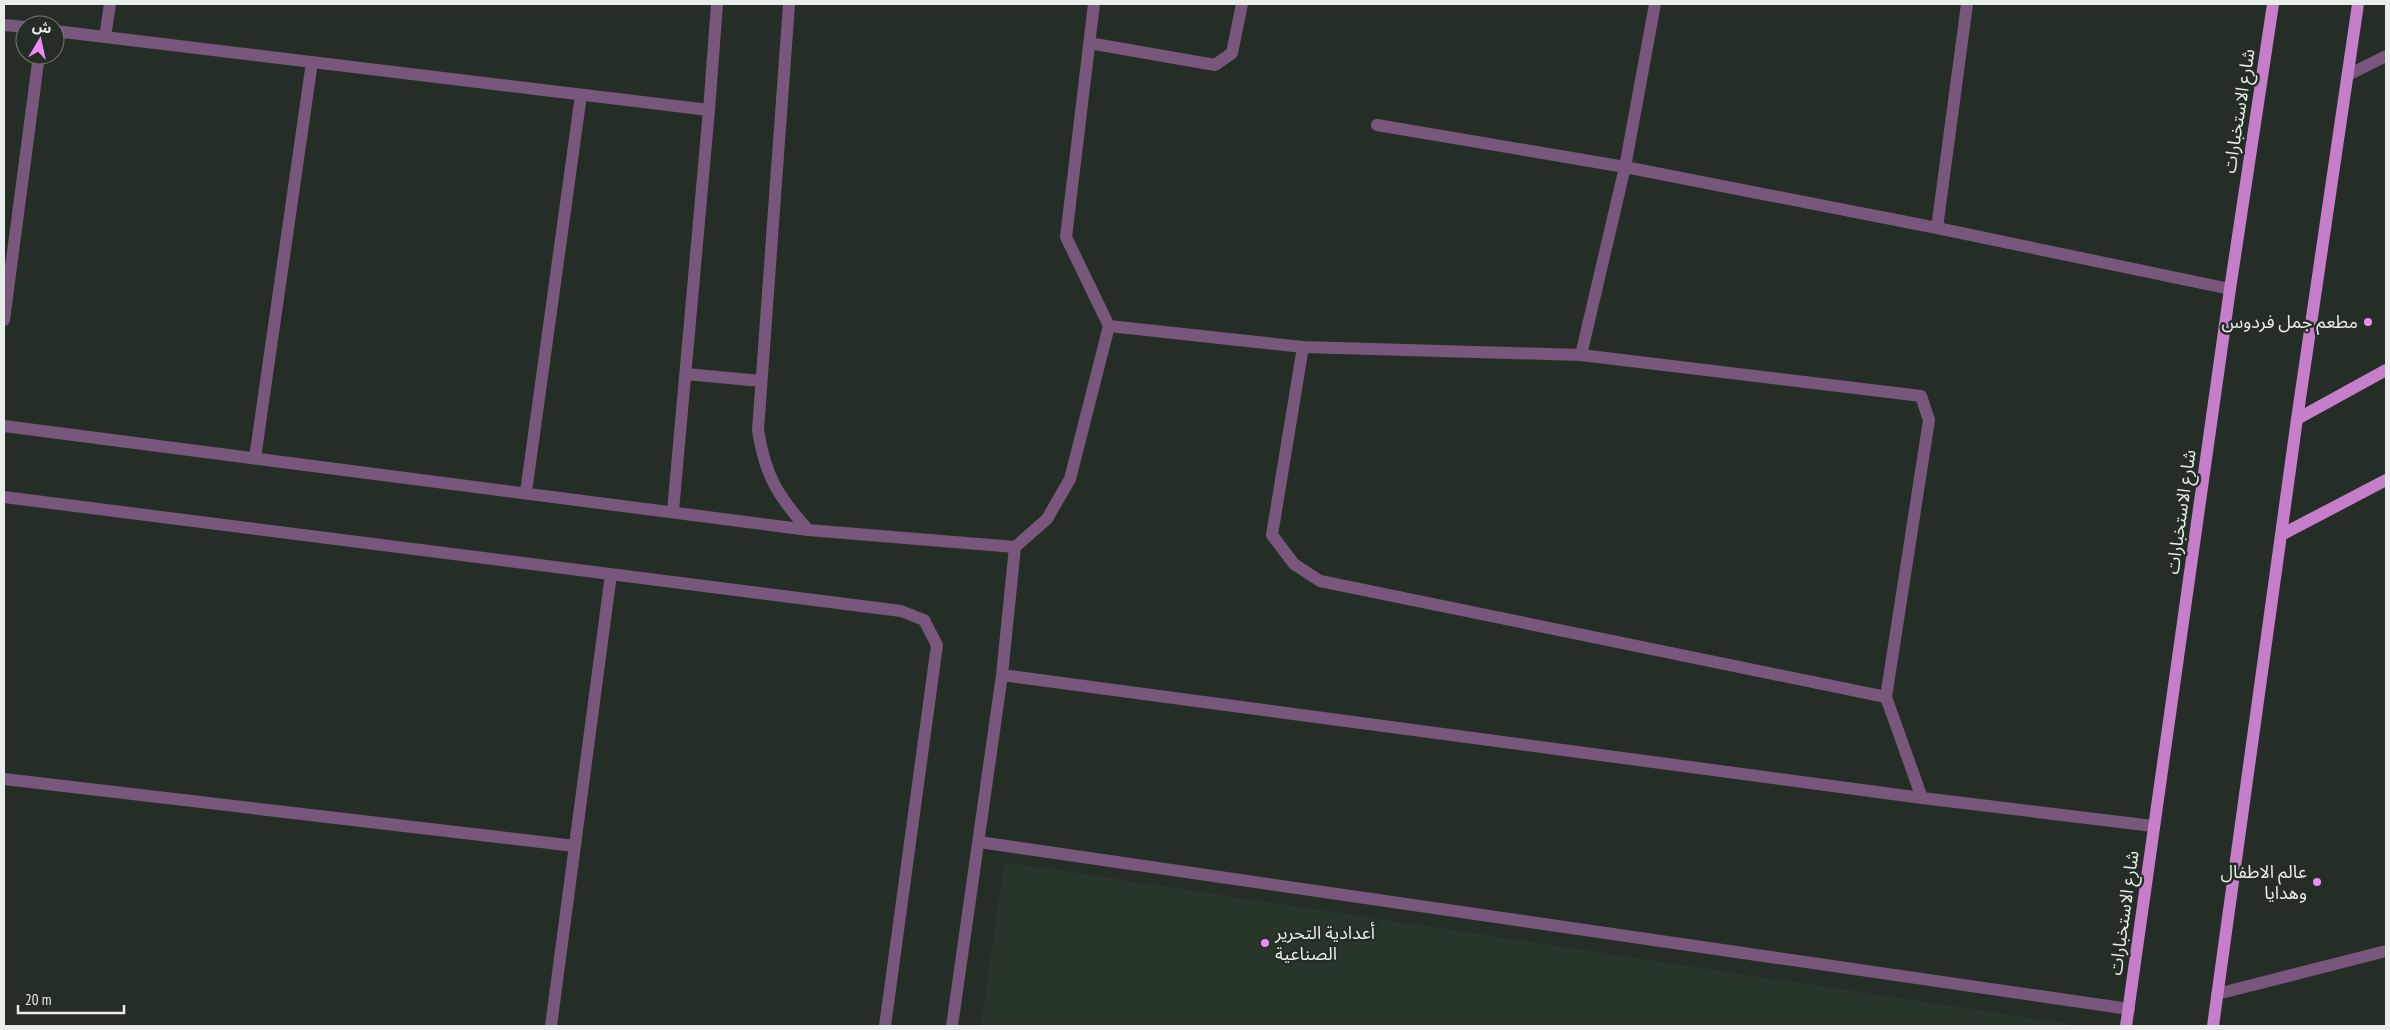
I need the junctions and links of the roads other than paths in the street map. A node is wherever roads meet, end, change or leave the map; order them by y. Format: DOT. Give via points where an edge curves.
graph roads {
  1 [pos="110,4"];
  2 [pos="717,4"];
  3 [pos="789,4"];
  4 [pos="1094,4"];
  5 [pos="1242,4"];
  6 [pos="1655,4"];
  7 [pos="1966,4"];
  8 [pos="2273,4"];
  9 [pos="2358,4"];
  10 [pos="65,32"];
  11 [pos="105,37"];
  12 [pos="1089,43"];
  13 [pos="2386,56"];
  14 [pos="312,62"];
  15 [pos="38,65"];
  16 [pos="2348,75"];
  17 [pos="581,95"];
  18 [pos="709,110"];
  19 [pos="1377,125"];
  20 [pos="1625,167"];
  21 [pos="1937,228"];
  22 [pos="2230,289"];
  23 [pos="4,320"];
  24 [pos="1109,326"];
  25 [pos="1303,347"];
  26 [pos="1581,355"];
  27 [pos="2386,370"];
  28 [pos="686,374"];
  29 [pos="761,381"];
  30 [pos="2297,419"];
  31 [pos="4,426"];
  32 [pos="255,458"];
  33 [pos="2386,480"];
  34 [pos="526,492"];
  35 [pos="4,497"];
  36 [pos="673,511"];
  37 [pos="808,530"];
  38 [pos="2281,535"];
  39 [pos="1015,547"];
  40 [pos="611,574"];
  41 [pos="1002,674"];
  42 [pos="1886,697"];
  43 [pos="4,779"];
  44 [pos="1922,798"];
  45 [pos="2153,826"];
  46 [pos="979,842"];
  47 [pos="575,846"];
  48 [pos="2386,951"];
  49 [pos="2217,994"];
  50 [pos="2128,1009"];
  51 [pos="551,1026"];
  52 [pos="885,1026"];
  53 [pos="952,1026"];
  54 [pos="2126,1026"];
  55 [pos="2213,1026"];
  1 -- 11 [label="street"];
  2 -- 18 [label="street"];
  3 -- 29 [label="street"];
  4 -- 12 [label="street"];
  5 -- 12 [label="street" via="1232,53 1215,64"];
  6 -- 20 [label="street"];
  7 -- 21 [label="street"];
  8 -- 22 [label="main road, شارع الاستخبارات"];
  9 -- 16 [label="main road"];
  10 -- 11 [label="street"];
  11 -- 14 [label="street"];
  12 -- 24 [label="street" via="1066,237"];
  13 -- 16 [label="street"];
  14 -- 17 [label="street"];
  14 -- 32 [label="street"];
  15 -- 23 [label="street"];
  16 -- 30 [label="main road"];
  17 -- 18 [label="street"];
  17 -- 34 [label="street"];
  18 -- 28 [label="street"];
  19 -- 20 [label="street"];
  20 -- 21 [label="street"];
  20 -- 26 [label="street"];
  21 -- 22 [label="street"];
  22 -- 45 [label="main road, شارع الاستخبارات"];
  24 -- 25 [label="street"];
  24 -- 39 [label="street" via="1070,479 1047,519"];
  25 -- 26 [label="street"];
  25 -- 42 [label="street" via="1272,535 1294,564 1320,581"];
  26 -- 42 [label="street" via="1921,396 1929,420"];
  27 -- 30 [label="main road"];
  28 -- 29 [label="street"];
  28 -- 36 [label="street"];
  29 -- 37 [label="street" via="758,430 762,456 784,502"];
  30 -- 38 [label="main road"];
  31 -- 32 [label="street"];
  32 -- 34 [label="street"];
  33 -- 38 [label="main road"];
  34 -- 36 [label="street"];
  35 -- 40 [label="street"];
  36 -- 37 [label="street"];
  37 -- 39 [label="street"];
  38 -- 49 [label="main road"];
  39 -- 41 [label="street"];
  40 -- 47 [label="street"];
  40 -- 52 [label="street" via="901,611 924,620 937,645"];
  41 -- 44 [label="street"];
  41 -- 46 [label="street"];
  42 -- 44 [label="street"];
  43 -- 47 [label="street"];
  44 -- 45 [label="street"];
  45 -- 50 [label="main road, شارع الاستخبارات"];
  46 -- 50 [label="street"];
  46 -- 53 [label="street"];
  47 -- 51 [label="street"];
  48 -- 49 [label="street"];
  49 -- 55 [label="main road"];
  50 -- 54 [label="main road, شارع الاستخبارات"];
}
